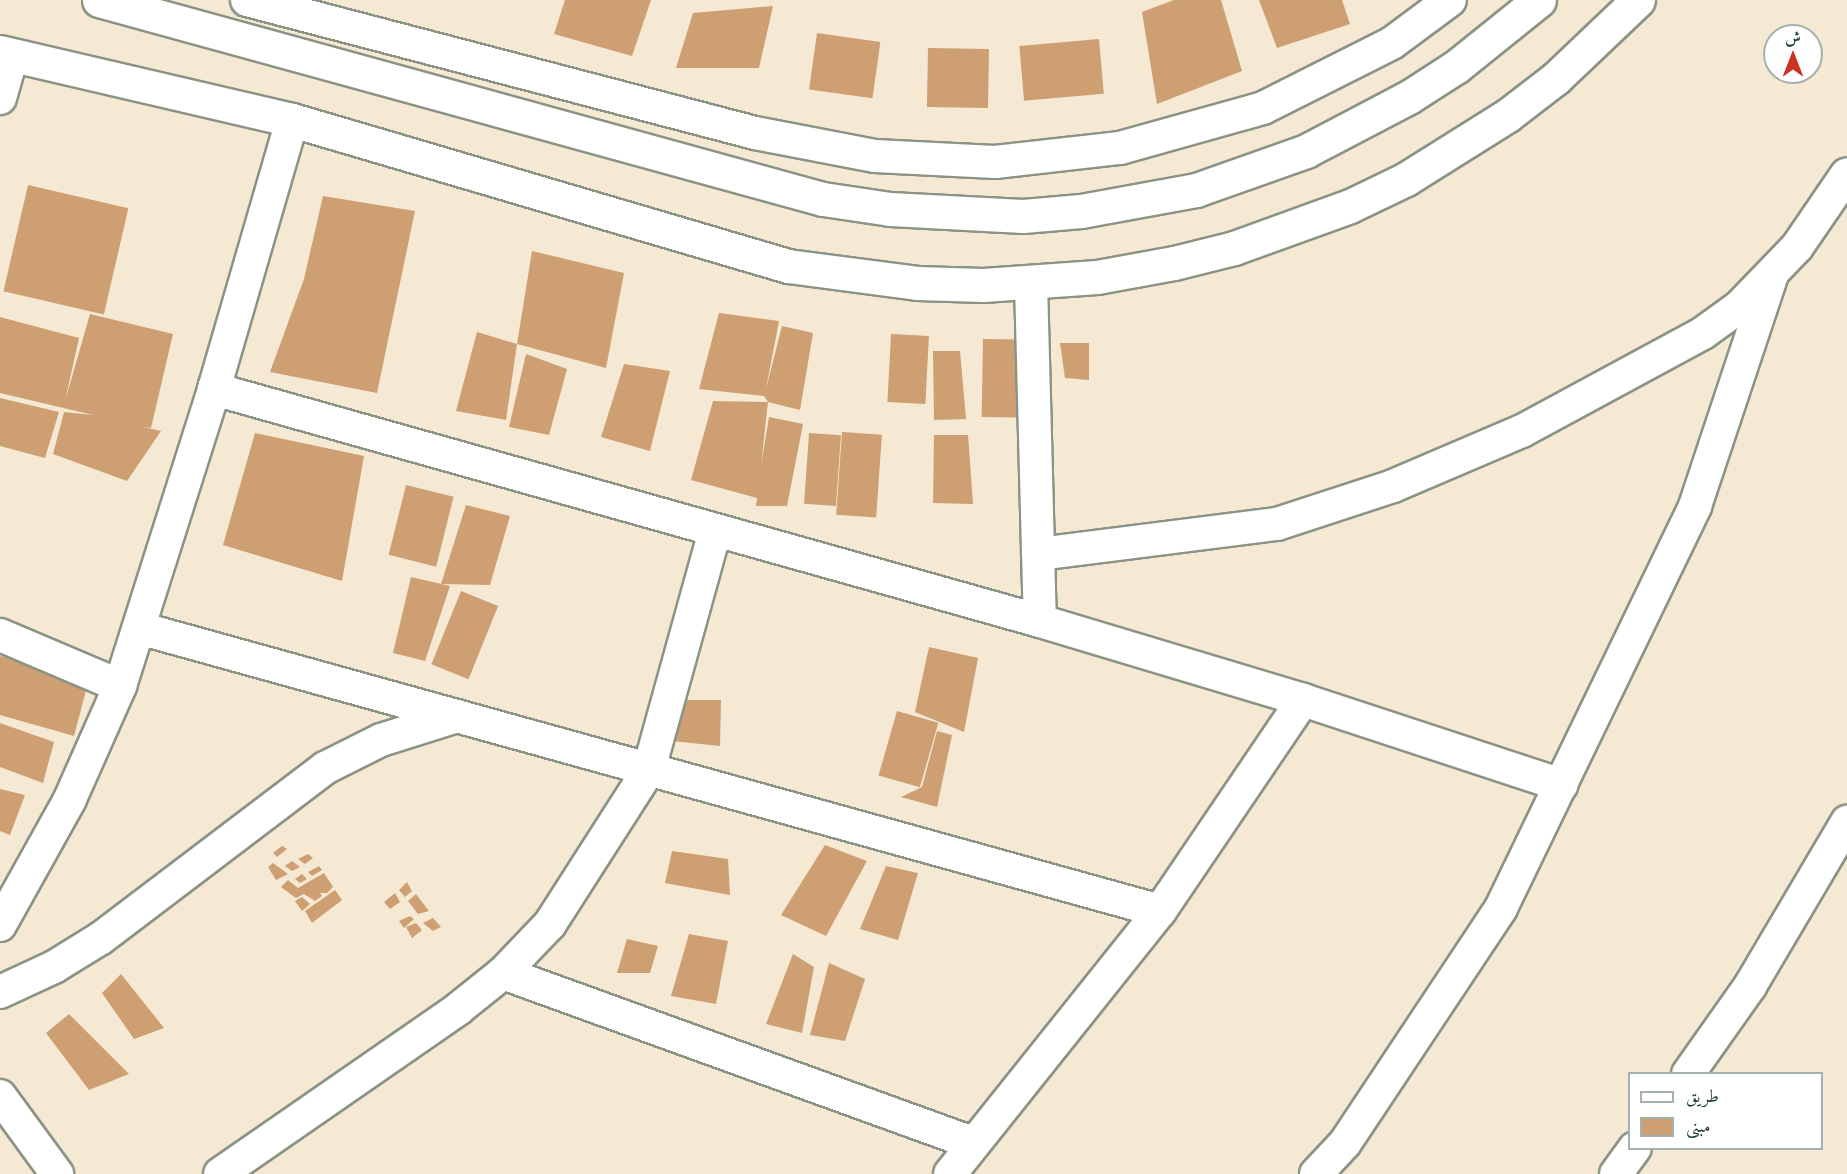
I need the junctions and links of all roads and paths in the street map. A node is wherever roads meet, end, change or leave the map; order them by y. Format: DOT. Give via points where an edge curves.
graph roads {
  1 [pos="99,0"];
  2 [pos="247,0"];
  3 [pos="1450,0"];
  4 [pos="1539,0"];
  5 [pos="1638,0"];
  6 [pos="192,12"];
  7 [pos="6,54"];
  8 [pos="0,98"];
  9 [pos="292,120"];
  10 [pos="1847,174"];
  11 [pos="1771,277"];
  12 [pos="1031,283"];
  13 [pos="214,389"];
  14 [pos="715,531"];
  15 [pos="1038,554"];
  16 [pos="1040,621"];
  17 [pos="139,628"];
  18 [pos="0,635"];
  19 [pos="120,686"];
  20 [pos="1303,700"];
  21 [pos="459,715"];
  22 [pos="649,769"];
  23 [pos="1561,785"];
  24 [pos="1847,822"];
  25 [pos="1160,911"];
  26 [pos="0,925"];
  27 [pos="503,973"];
  28 [pos="0,993"];
  29 [pos="1689,1072"];
  30 [pos="0,1096"];
  31 [pos="973,1143"];
  32 [pos="1634,1150"];
  33 [pos="57,1174"];
  34 [pos="220,1174"];
  35 [pos="950,1174"];
  36 [pos="1316,1174"];
  37 [pos="1616,1174"];
  1 -- 6 [label="street"];
  2 -- 3 [label="street" via="755,133 875,156 995,162 1120,148 1263,108 1392,43"];
  4 -- 6 [label="street" via="1457,66 1409,97 1306,151 1196,190 1081,211 1023,216 901,209 823,199"];
  5 -- 12 [label="street" via="1556,78 1508,115 1406,179 1360,201 1293,228 1184,261 1097,277"];
  7 -- 8 [label="street"];
  7 -- 9 [label="street"];
  9 -- 12 [label="street" via="788,267 917,284"];
  9 -- 13 [label="street"];
  10 -- 11 [label="street"];
  11 -- 15 [label="street" via="1703,333 1522,431 1393,486 1277,524"];
  11 -- 23 [label="street" via="1695,506"];
  12 -- 15 [label="street"];
  13 -- 14 [label="street"];
  13 -- 17 [label="street"];
  14 -- 16 [label="street"];
  14 -- 22 [label="street"];
  15 -- 16 [label="street"];
  16 -- 20 [label="street"];
  17 -- 19 [label="street"];
  17 -- 21 [label="street"];
  18 -- 19 [label="street"];
  19 -- 26 [label="street" via="70,798"];
  20 -- 23 [label="street"];
  20 -- 25 [label="street"];
  21 -- 22 [label="street"];
  21 -- 28 [label="street" via="381,740 325,768 101,938"];
  22 -- 25 [label="street"];
  22 -- 27 [label="street" via="550,924"];
  23 -- 36 [label="street" via="1501,908 1345,1143"];
  24 -- 29 [label="street" via="1750,986"];
  25 -- 31 [label="street"];
  27 -- 31 [label="street"];
  27 -- 34 [label="street" via="458,1009"];
  30 -- 33 [label="street"];
  31 -- 35 [label="street"];
  32 -- 37 [label="street"];
}
